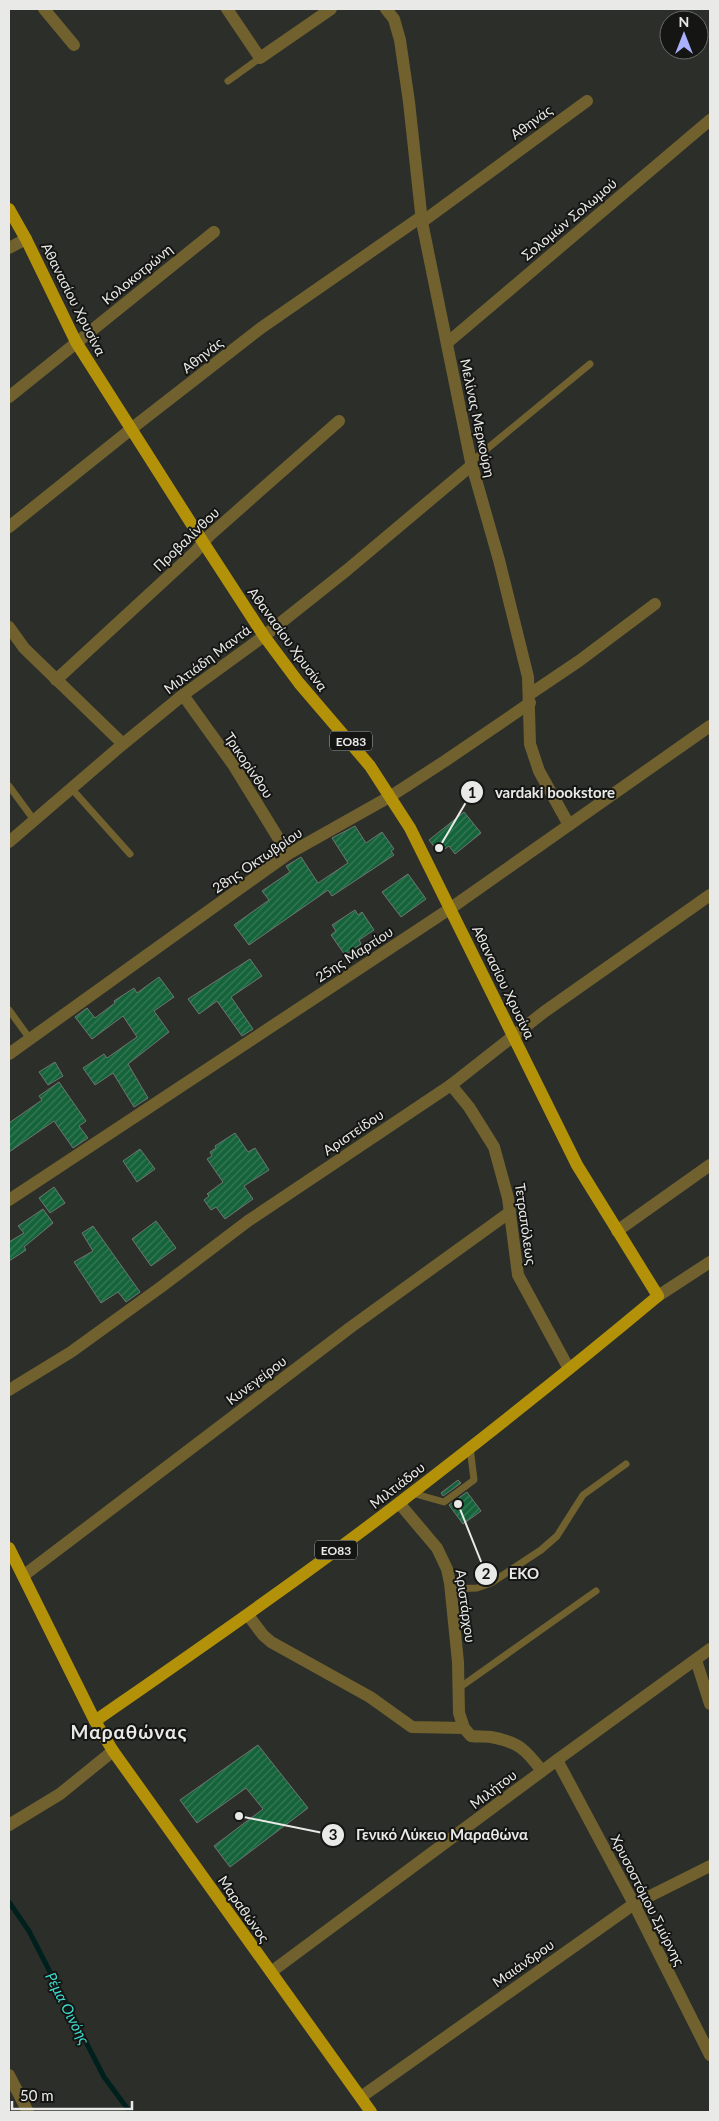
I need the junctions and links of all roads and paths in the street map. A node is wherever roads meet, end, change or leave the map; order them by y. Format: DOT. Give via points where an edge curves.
graph roads {
  1 [pos="44,9"];
  2 [pos="227,9"];
  3 [pos="331,9"];
  4 [pos="390,11"];
  5 [pos="74,45"];
  6 [pos="260,58"];
  7 [pos="228,81"];
  8 [pos="587,101"];
  9 [pos="710,120"];
  10 [pos="9,209"];
  11 [pos="421,220"];
  12 [pos="214,232"];
  13 [pos="26,239"];
  14 [pos="9,248"];
  15 [pos="76,342"];
  16 [pos="447,343"];
  17 [pos="590,364"];
  18 [pos="9,397"];
  19 [pos="338,421"];
  20 [pos="131,428"];
  21 [pos="471,463"];
  22 [pos="9,527"];
  23 [pos="203,542"];
  24 [pos="655,604"];
  25 [pos="9,626"];
  26 [pos="264,636"];
  27 [pos="56,680"];
  28 [pos="183,695"];
  29 [pos="530,698"];
  30 [pos="710,726"];
  31 [pos="123,744"];
  32 [pos="9,786"];
  33 [pos="71,788"];
  34 [pos="391,796"];
  35 [pos="34,820"];
  36 [pos="569,825"];
  37 [pos="9,842"];
  38 [pos="130,854"];
  39 [pos="288,854"];
  40 [pos="710,895"];
  41 [pos="451,908"];
  42 [pos="9,1010"];
  43 [pos="514,1036"];
  44 [pos="30,1040"];
  45 [pos="9,1054"];
  46 [pos="451,1085"];
  47 [pos="710,1165"];
  48 [pos="9,1200"];
  49 [pos="510,1212"];
  50 [pos="617,1231"];
  51 [pos="710,1262"];
  52 [pos="658,1296"];
  53 [pos="569,1370"];
  54 [pos="9,1390"];
  55 [pos="470,1447"];
  56 [pos="626,1464"];
  57 [pos="412,1493"];
  58 [pos="399,1503"];
  59 [pos="9,1548"];
  60 [pos="23,1576"];
  61 [pos="451,1588"];
  62 [pos="596,1591"];
  63 [pos="248,1615"];
  64 [pos="710,1649"];
  65 [pos="696,1660"];
  66 [pos="459,1688"];
  67 [pos="710,1704"];
  68 [pos="95,1721"];
  69 [pos="464,1728"];
  70 [pos="113,1751"];
  71 [pos="557,1760"];
  72 [pos="542,1772"];
  73 [pos="9,1826"];
  74 [pos="710,1866"];
  75 [pos="634,1904"];
  76 [pos="270,1972"];
  77 [pos="710,2052"];
  78 [pos="9,2076"];
  79 [pos="360,2097"];
  80 [pos="28,2112"];
  81 [pos="371,2112"];
  1 -- 5 [label="street"];
  2 -- 6 [label="street"];
  3 -- 6 [label="street"];
  4 -- 11 [label="street, Μελίνας Μερκούρη" via="400,40"];
  6 -- 7 [label="lane"];
  8 -- 11 [label="street, Αθηνάς"];
  9 -- 16 [label="street, Σολομών Σολωμού"];
  10 -- 13 [label="main road, Αθανασίου Χρυσίνα / ΕΟ83"];
  11 -- 16 [label="street, Μελίνας Μερκούρη"];
  11 -- 20 [label="street, Αθηνάς" via="261,328"];
  12 -- 15 [label="street, Κολοκοτρώνη"];
  13 -- 14 [label="street"];
  13 -- 15 [label="main road, Αθανασίου Χρυσίνα / ΕΟ83"];
  15 -- 18 [label="street, Κολοκοτρώνη"];
  15 -- 20 [label="main road, Αθανασίου Χρυσίνα / ΕΟ83"];
  16 -- 21 [label="street, Μελίνας Μερκούρη"];
  17 -- 21 [label="lane"];
  19 -- 23 [label="street, Προβαλίνθου"];
  20 -- 22 [label="street, Αθηνάς"];
  20 -- 23 [label="main road, Αθανασίου Χρυσίνα / ΕΟ83"];
  21 -- 26 [label="street, Μιλτιάδη Μαντά" via="347,570"];
  21 -- 29 [label="street, Μελίνας Μερκούρη" via="499,560 528,676"];
  23 -- 26 [label="main road, Αθανασίου Χρυσίνα / ΕΟ83"];
  23 -- 27 [label="street, Προβαλίνθου"];
  24 -- 29 [label="street, 28ης Οκτωβρίου"];
  25 -- 27 [label="street" via="24,648"];
  26 -- 28 [label="street, Μιλτιάδη Μαντά"];
  26 -- 34 [label="main road, Αθανασίου Χρυσίνα / ΕΟ83" via="299,683 352,742"];
  27 -- 31 [label="street"];
  28 -- 31 [label="street, Μιλτιάδη Μαντά"];
  28 -- 39 [label="street, Τρικορίνθου" via="234,766"];
  29 -- 34 [label="street, 28ης Οκτωβρίου" via="445,761"];
  29 -- 36 [label="street, Μελίνας Μερκούρη" via="529,735 533,755"];
  30 -- 36 [label="street, 25ης Μαρτίου"];
  31 -- 33 [label="street, Μιλτιάδη Μαντά"];
  32 -- 35 [label="lane"];
  33 -- 35 [label="street, Μιλτιάδη Μαντά"];
  33 -- 38 [label="lane"];
  34 -- 39 [label="street, 28ης Οκτωβρίου"];
  34 -- 41 [label="main road, Αθανασίου Χρυσίνα / ΕΟ83"];
  35 -- 37 [label="street, Μιλτιάδη Μαντά"];
  36 -- 41 [label="street, 25ης Μαρτίου"];
  39 -- 44 [label="street, 28ης Οκτωβρίου"];
  40 -- 43 [label="street, Αριστείδου"];
  41 -- 43 [label="main road, Αθανασίου Χρυσίνα / ΕΟ83"];
  41 -- 48 [label="street, 25ης Μαρτίου"];
  42 -- 44 [label="lane"];
  43 -- 46 [label="street, Αριστείδου"];
  43 -- 50 [label="main road, Αθανασίου Χρυσίνα / ΕΟ83" via="577,1165"];
  44 -- 45 [label="street, 28ης Οκτωβρίου"];
  46 -- 49 [label="street, Τετραπόλεως" via="494,1147 504,1177"];
  46 -- 54 [label="street, Αριστείδου" via="248,1221 70,1352"];
  47 -- 50 [label="street"];
  49 -- 53 [label="street, Τετραπόλεως" via="518,1274"];
  49 -- 60 [label="street, Κυνεγείρου" via="351,1327"];
  50 -- 52 [label="main road, Αθανασίου Χρυσίνα / ΕΟ83"];
  51 -- 52 [label="street, Μιλτιάδου"];
  52 -- 53 [label="main road, Μιλτιάδου / ΕΟ83"];
  53 -- 55 [label="main road, Μιλτιάδου / ΕΟ83"];
  55 -- 57 [label="main road, Μιλτιάδου / ΕΟ83"];
  55 -- 57 [label="lane" via="474,1480 444,1502"];
  56 -- 61 [label="lane" via="581,1498 557,1536 542,1550 491,1583 478,1588"];
  57 -- 58 [label="main road, Μιλτιάδου / ΕΟ83"];
  58 -- 61 [label="street, Αριστάρχου" via="441,1554"];
  58 -- 63 [label="main road, Μιλτιάδου / ΕΟ83"];
  59 -- 60 [label="main road, Μαραθώνος"];
  60 -- 68 [label="main road, Μαραθώνος"];
  61 -- 66 [label="street, Αριστάρχου"];
  62 -- 66 [label="lane"];
  63 -- 68 [label="main road, Μιλτιάδου / ΕΟ83"];
  63 -- 69 [label="street" via="271,1642 370,1697 412,1727"];
  64 -- 65 [label="street, Μιλήτου"];
  65 -- 67 [label="street"];
  65 -- 71 [label="street, Μιλήτου"];
  66 -- 69 [label="street, Αριστάρχου" via="459,1713"];
  68 -- 70 [label="main road, Μαραθώνος"];
  69 -- 72 [label="street" via="471,1736 492,1737 520,1746"];
  70 -- 73 [label="street" via="60,1794"];
  70 -- 76 [label="main road, Μαραθώνος"];
  71 -- 72 [label="street, Μιλήτου"];
  71 -- 75 [label="street, Χρυσοστόμου Σμύρνης"];
  72 -- 76 [label="street, Μιλήτου"];
  74 -- 75 [label="street, Μαιάνδρου"];
  75 -- 77 [label="street, Χρυσοστόμου Σμύρνης"];
  75 -- 79 [label="street, Μαιάνδρου"];
  76 -- 79 [label="main road, Μαραθώνος"];
  78 -- 80 [label="street"];
  79 -- 81 [label="main road, Μαραθώνος"];
}
